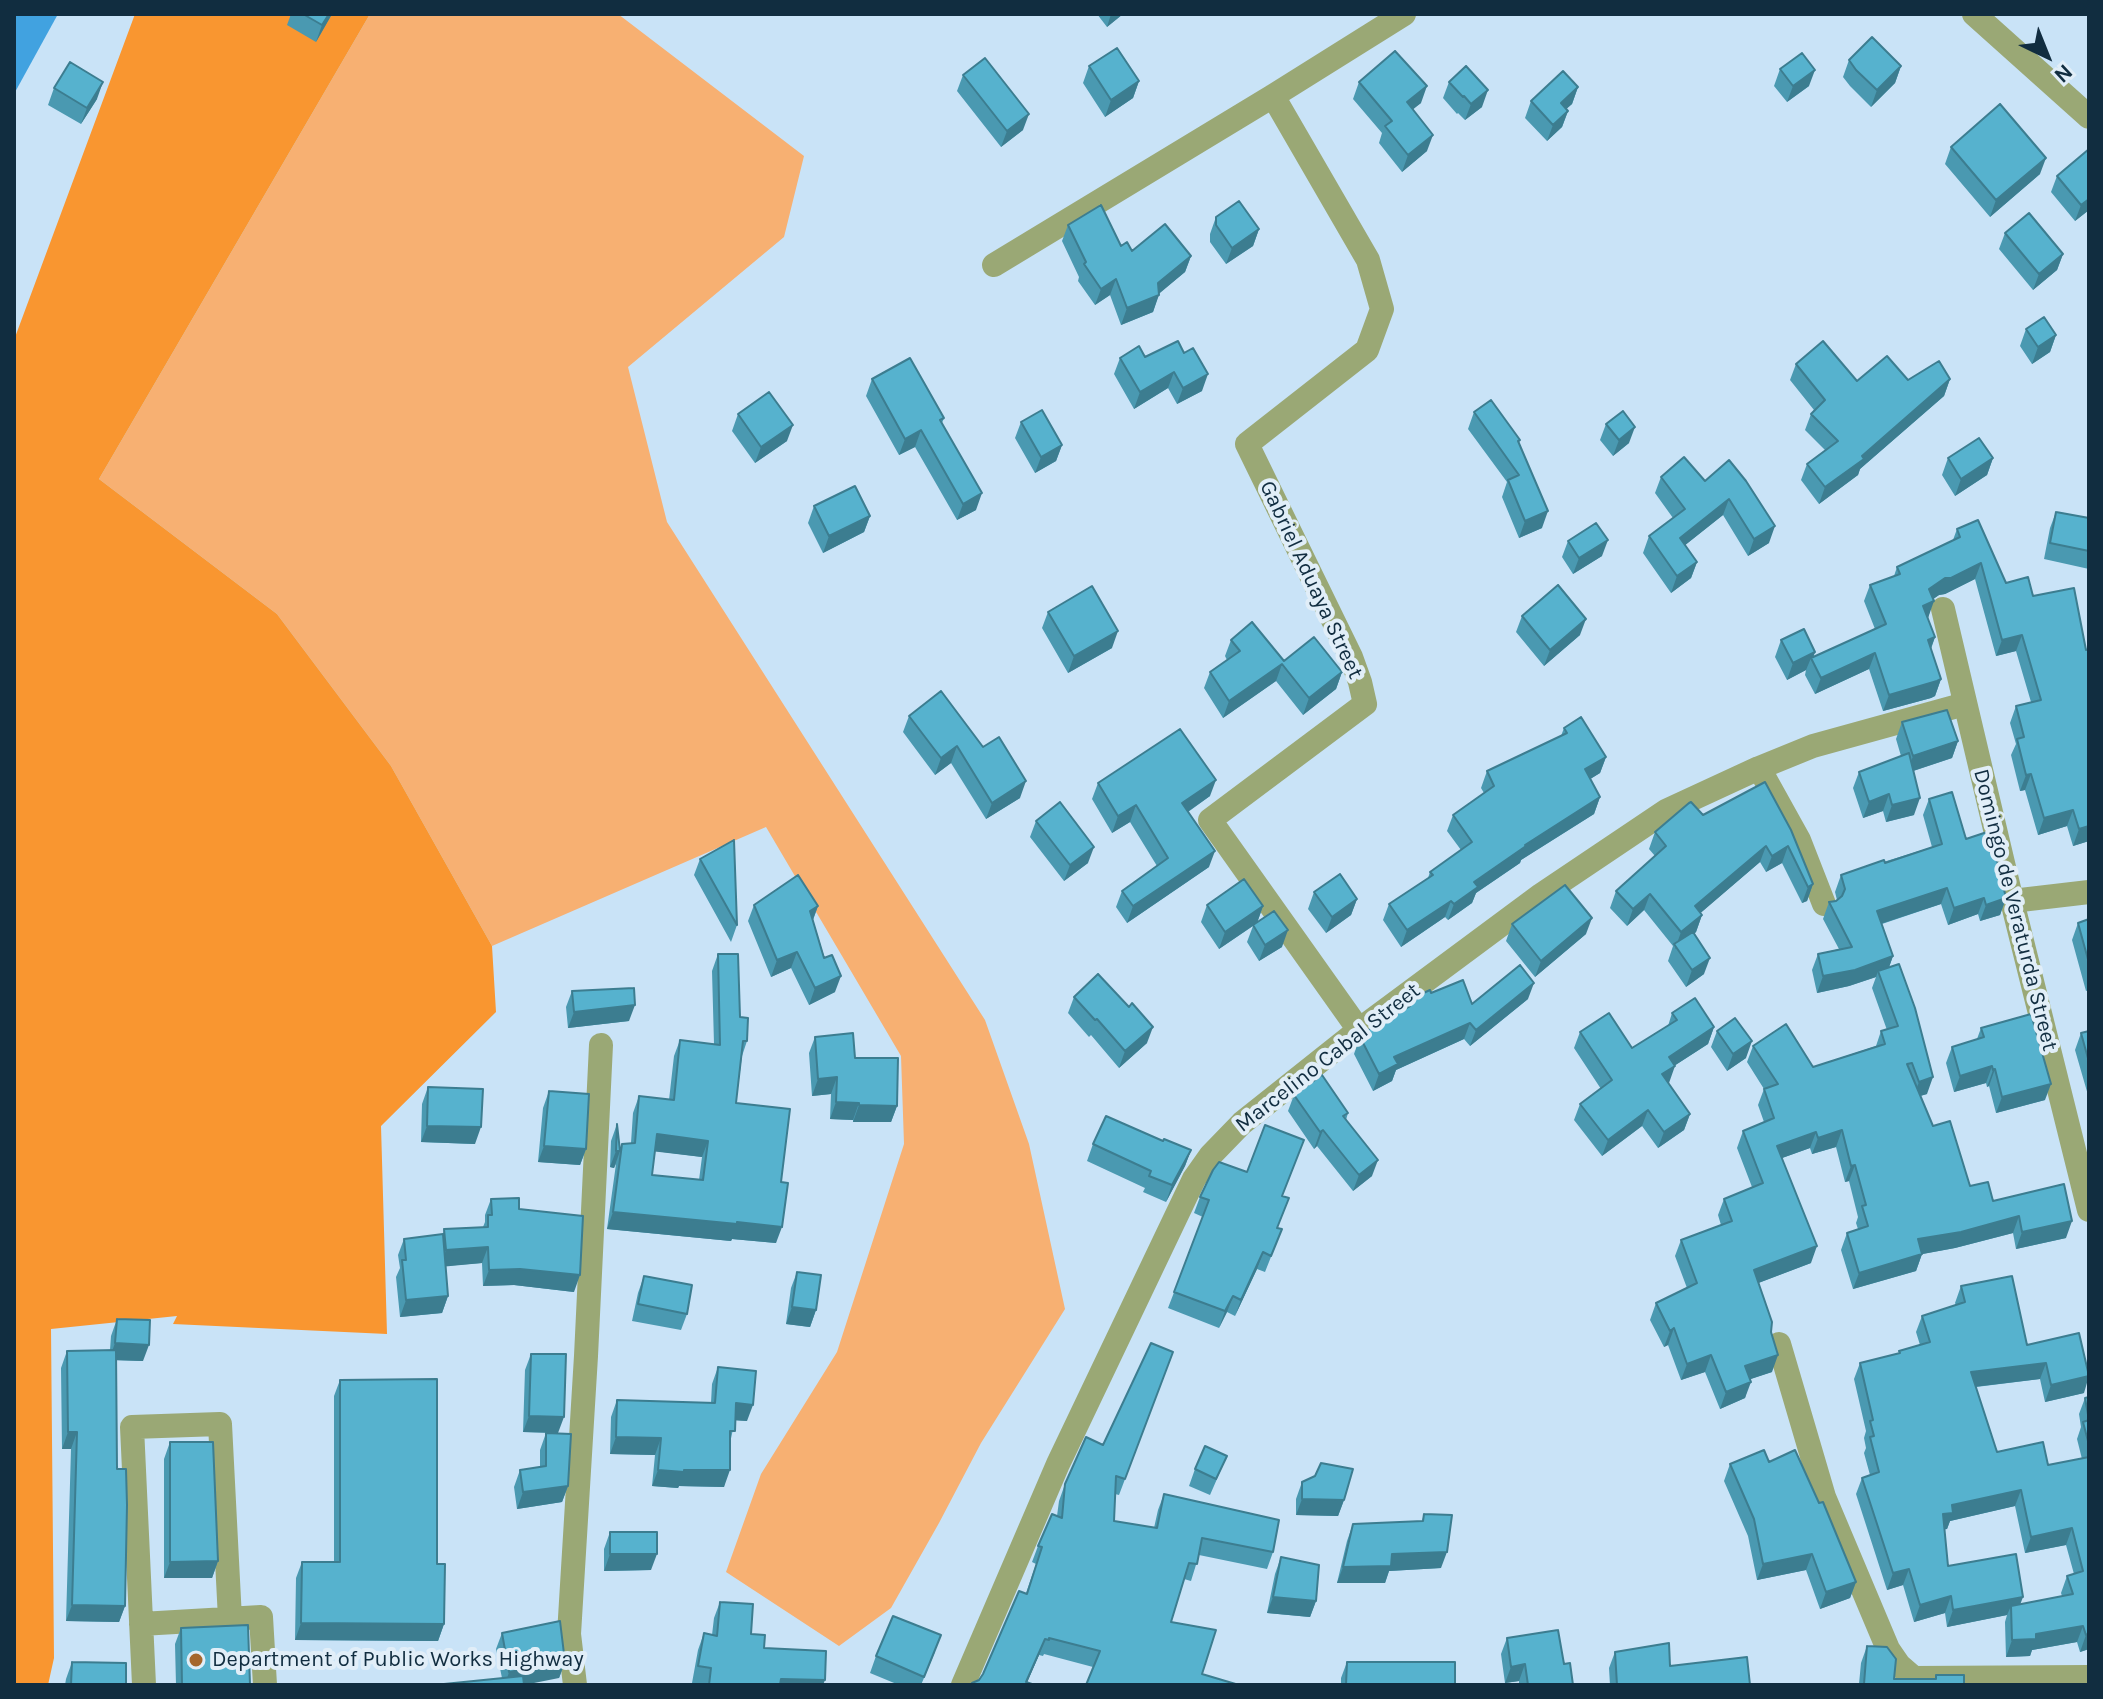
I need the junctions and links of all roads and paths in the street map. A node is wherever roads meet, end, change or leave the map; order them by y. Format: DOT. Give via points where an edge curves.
graph roads {
  1 [pos="1404,14"];
  2 [pos="1986,17"];
  3 [pos="1273,96"];
  4 [pos="2086,110"];
  5 [pos="994,265"];
  6 [pos="1943,609"];
  7 [pos="1965,704"];
  8 [pos="1759,768"];
  9 [pos="2089,892"];
  10 [pos="2012,901"];
  11 [pos="1824,904"];
  12 [pos="1359,1030"];
  13 [pos="601,1045"];
  14 [pos="2089,1210"];
  15 [pos="1779,1344"];
  16 [pos="230,1619"];
  17 [pos="141,1624"];
  18 [pos="2089,1677"];
  19 [pos="144,1685"];
  20 [pos="265,1685"];
  21 [pos="575,1685"];
  22 [pos="963,1685"];
  1 -- 3 [label="street"];
  2 -- 4 [label="street"];
  3 -- 5 [label="street"];
  3 -- 12 [label="street, Gabriel Aduaya Street" via="1368,260 1382,309 1367,350 1247,444 1351,657 1365,704 1210,820"];
  6 -- 7 [label="street, Domingo de Veraturda Street"];
  7 -- 8 [label="street, Marcelino Cabal Street" via="1813,746"];
  7 -- 10 [label="street, Domingo de Veraturda Street"];
  8 -- 11 [label="street" via="1799,840"];
  8 -- 12 [label="street, Marcelino Cabal Street" via="1666,811 1541,895"];
  9 -- 10 [label="street"];
  10 -- 14 [label="street, Domingo de Veraturda Street"];
  12 -- 22 [label="street, Marcelino Cabal Street" via="1242,1123 1194,1179 1058,1464"];
  13 -- 21 [label="street" via="569,1634"];
  15 -- 18 [label="street" via="1824,1497 1899,1665 1914,1678"];
  16 -- 17 [label="street"];
  16 -- 17 [label="street" via="220,1424 132,1427"];
  16 -- 20 [label="street" via="261,1617"];
  17 -- 19 [label="street"];
}
